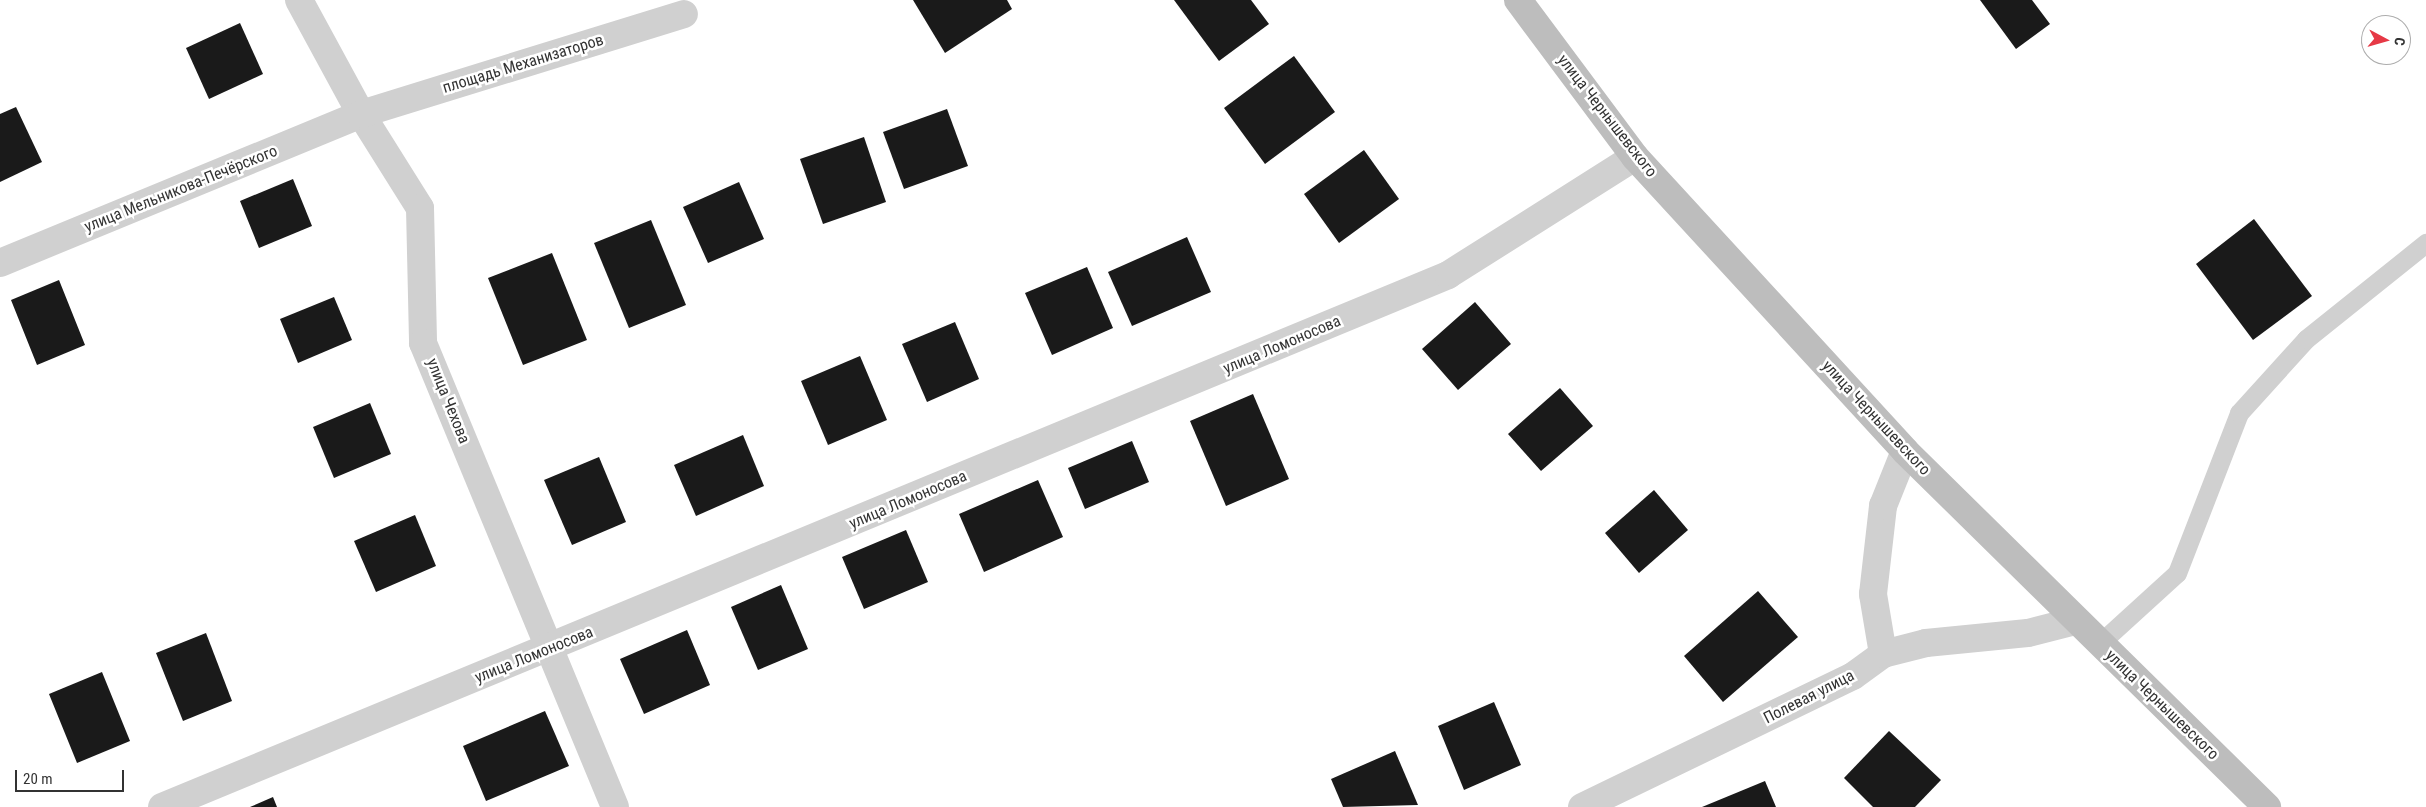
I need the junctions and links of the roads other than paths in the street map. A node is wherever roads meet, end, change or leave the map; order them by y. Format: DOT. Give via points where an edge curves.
graph roads {
  1 [pos="299,0"];
  2 [pos="1518,0"];
  3 [pos="684,14"];
  4 [pos="361,114"];
  5 [pos="1635,157"];
  6 [pos="2426,243"];
  7 [pos="0,263"];
  8 [pos="1905,451"];
  9 [pos="2075,621"];
  10 [pos="2099,644"];
  11 [pos="550,649"];
  12 [pos="1883,654"];
  13 [pos="162,807"];
  14 [pos="615,807"];
  15 [pos="1582,807"];
  16 [pos="2267,807"];
  1 -- 4 [label="street, улица Чехова"];
  2 -- 5 [label="main road, улица Чернышевского"];
  3 -- 4 [label="street, площадь Механизаторов"];
  4 -- 7 [label="street, улица Мельникова-Печёрского"];
  4 -- 11 [label="street, улица Чехова" via="420,208 423,343"];
  5 -- 8 [label="main road, улица Чернышевского"];
  5 -- 11 [label="street, улица Ломоносова" via="1448,275"];
  6 -- 10 [label="lane" via="2306,339 2239,413 2177,573"];
  8 -- 9 [label="main road, улица Чернышевского"];
  8 -- 12 [label="street" via="1883,506 1873,594"];
  9 -- 10 [label="main road, улица Чернышевского"];
  9 -- 12 [label="street, Полевая улица" via="2028,633 1926,644"];
  10 -- 16 [label="main road, улица Чернышевского"];
  11 -- 13 [label="street, улица Ломоносова"];
  11 -- 14 [label="street, улица Чехова"];
  12 -- 15 [label="street, Полевая улица" via="1853,676"];
}
